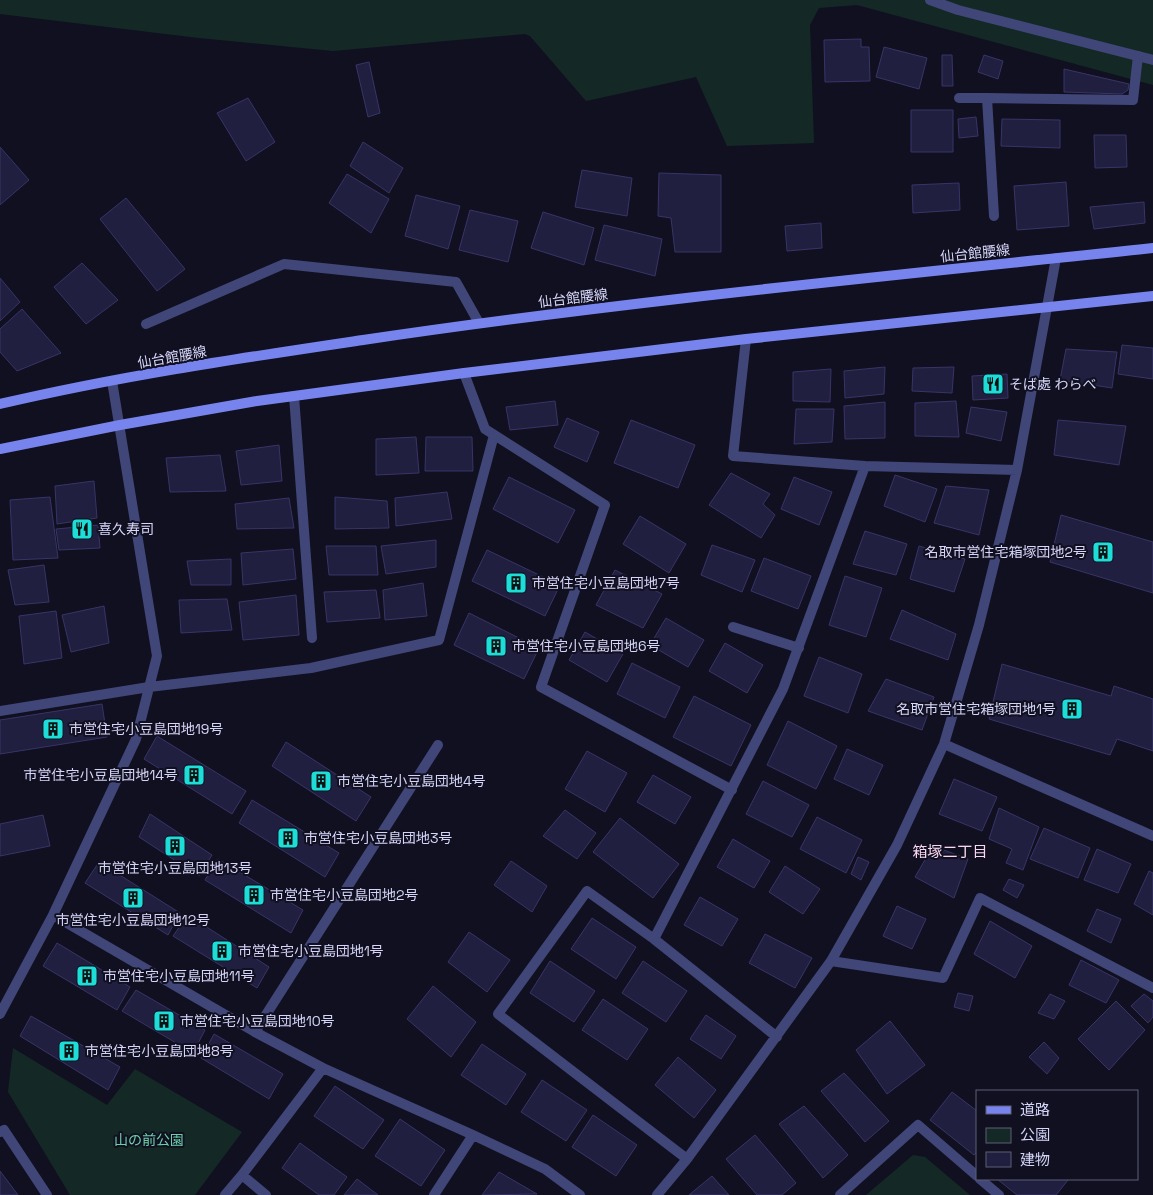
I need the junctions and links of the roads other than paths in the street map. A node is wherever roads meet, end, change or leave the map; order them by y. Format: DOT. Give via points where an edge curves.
graph roads {
  1 [pos="930,0"];
  2 [pos="1138,56"];
  3 [pos="1153,60"];
  4 [pos="959,98"];
  5 [pos="987,98"];
  6 [pos="994,216"];
  7 [pos="1153,248"];
  8 [pos="1056,258"];
  9 [pos="1153,296"];
  10 [pos="1047,307"];
  11 [pos="479,323"];
  12 [pos="146,324"];
  13 [pos="746,338"];
  14 [pos="464,373"];
  15 [pos="112,381"];
  16 [pos="294,396"];
  17 [pos="0,404"];
  18 [pos="120,425"];
  19 [pos="494,435"];
  20 [pos="0,449"];
  21 [pos="865,466"];
  22 [pos="1017,470"];
  23 [pos="733,627"];
  24 [pos="312,638"];
  25 [pos="798,648"];
  26 [pos="149,687"];
  27 [pos="0,711"];
  28 [pos="944,744"];
  29 [pos="438,745"];
  30 [pos="732,790"];
  31 [pos="1153,836"];
  32 [pos="53,915"];
  33 [pos="654,940"];
  34 [pos="831,961"];
  35 [pos="1153,988"];
  36 [pos="0,1014"];
  37 [pos="255,1032"];
  38 [pos="777,1037"];
  39 [pos="323,1068"];
  40 [pos="0,1132"];
  41 [pos="474,1135"];
  42 [pos="687,1159"];
  43 [pos="242,1175"];
  44 [pos="976,1175"];
  45 [pos="981,1180"];
  46 [pos="48,1195"];
  47 [pos="225,1195"];
  48 [pos="266,1195"];
  49 [pos="434,1195"];
  50 [pos="580,1195"];
  51 [pos="657,1195"];
  52 [pos="840,1195"];
  53 [pos="999,1195"];
  1 -- 2 [label="street"];
  2 -- 3 [label="street"];
  2 -- 5 [label="street" via="1133,100"];
  4 -- 5 [label="street"];
  5 -- 6 [label="street"];
  7 -- 8 [label="main road, 仙台館腰線"];
  8 -- 10 [label="street"];
  8 -- 11 [label="main road, 仙台館腰線"];
  9 -- 10 [label="main road"];
  10 -- 13 [label="main road"];
  10 -- 22 [label="street"];
  11 -- 12 [label="street" via="456,282 284,264"];
  11 -- 15 [label="main road, 仙台館腰線"];
  13 -- 14 [label="main road"];
  13 -- 21 [label="street" via="733,456"];
  14 -- 16 [label="main road"];
  14 -- 19 [label="street" via="484,429"];
  15 -- 17 [label="main road, 仙台館腰線"];
  15 -- 18 [label="street"];
  16 -- 18 [label="main road"];
  16 -- 24 [label="street"];
  18 -- 20 [label="main road"];
  18 -- 26 [label="street" via="157,656"];
  19 -- 26 [label="street" via="439,640 312,668"];
  19 -- 30 [label="street" via="605,505 541,687"];
  21 -- 22 [label="street"];
  21 -- 25 [label="street"];
  22 -- 28 [label="street" via="980,626"];
  23 -- 25 [label="street"];
  25 -- 30 [label="street" via="783,689"];
  26 -- 27 [label="street"];
  26 -- 32 [label="street" via="136,739"];
  28 -- 31 [label="street"];
  28 -- 34 [label="street" via="897,844"];
  29 -- 37 [label="street"];
  30 -- 33 [label="street"];
  32 -- 36 [label="street"];
  32 -- 37 [label="street"];
  33 -- 38 [label="street"];
  33 -- 42 [label="street" via="586,891 498,1014"];
  34 -- 35 [label="street" via="943,978 980,898"];
  34 -- 38 [label="street"];
  37 -- 39 [label="street"];
  38 -- 42 [label="street"];
  39 -- 41 [label="street"];
  39 -- 43 [label="street"];
  40 -- 46 [label="street" via="4,1130"];
  41 -- 49 [label="street"];
  41 -- 50 [label="street" via="545,1169"];
  42 -- 51 [label="street"];
  43 -- 47 [label="street"];
  43 -- 48 [label="street"];
  44 -- 52 [label="street" via="918,1125"];
  45 -- 53 [label="street"];
}
